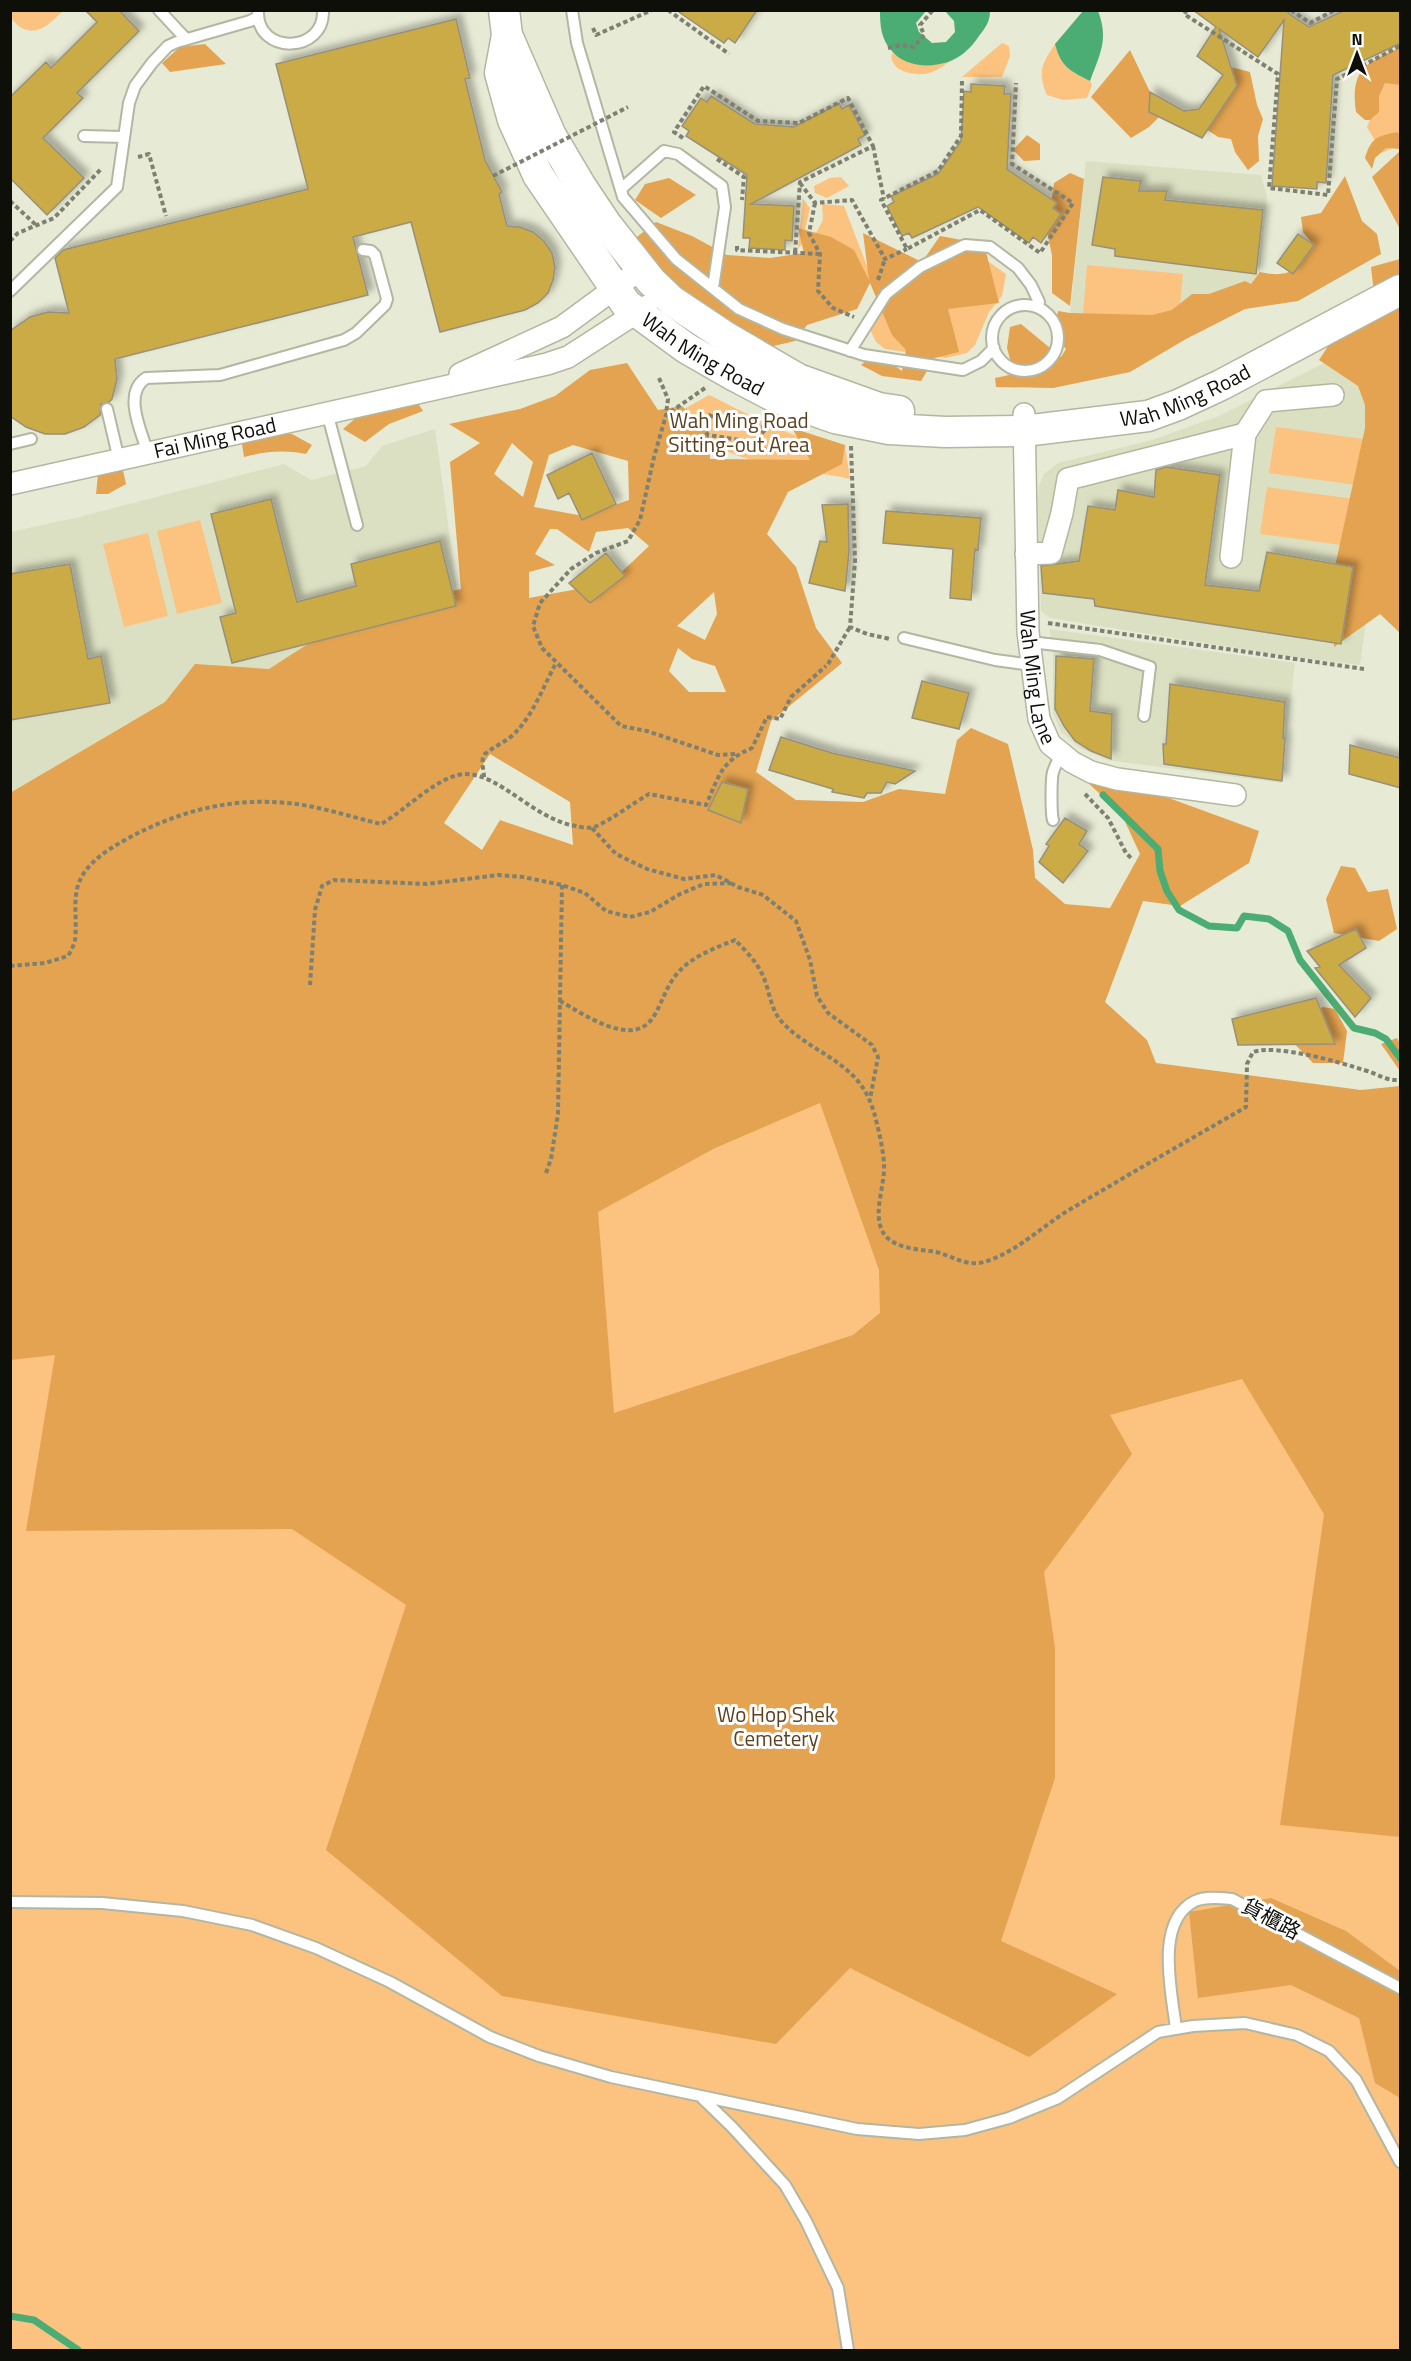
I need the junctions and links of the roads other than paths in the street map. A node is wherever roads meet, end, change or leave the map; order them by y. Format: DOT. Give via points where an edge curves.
graph roads {
  1 [pos="159,10"];
  2 [pos="322,10"];
  3 [pos="572,10"];
  4 [pos="258,14"];
  5 [pos="505,23"];
  6 [pos="186,39"];
  7 [pos="84,136"];
  8 [pos="124,137"];
  9 [pos="621,189"];
  10 [pos="363,250"];
  11 [pos="641,269"];
  12 [pos="713,288"];
  13 [pos="615,289"];
  14 [pos="1401,290"];
  15 [pos="10,291"];
  16 [pos="665,294"];
  17 [pos="1038,307"];
  18 [pos="637,313"];
  19 [pos="994,348"];
  20 [pos="850,351"];
  21 [pos="419,393"];
  22 [pos="1332,395"];
  23 [pos="107,409"];
  24 [pos="327,412"];
  25 [pos="1024,422"];
  26 [pos="1245,434"];
  27 [pos="31,439"];
  28 [pos="10,444"];
  29 [pos="148,454"];
  30 [pos="119,460"];
  31 [pos="10,484"];
  32 [pos="357,525"];
  33 [pos="1026,554"];
  34 [pos="1231,557"];
  35 [pos="899,639"];
  36 [pos="1030,642"];
  37 [pos="1032,665"];
  38 [pos="1144,716"];
  39 [pos="1061,753"];
  40 [pos="1234,795"];
  41 [pos="1053,820"];
  42 [pos="10,1902"];
  43 [pos="1401,1988"];
  44 [pos="1176,2029"];
  45 [pos="700,2096"];
  46 [pos="1401,2162"];
  47 [pos="848,2350"];
  1 -- 6 [label="lane"];
  2 -- 4 [label="lane" via="315,34 286,45 276,42 261,27"];
  3 -- 9 [label="lane" via="577,43"];
  4 -- 6 [label="lane" via="250,21"];
  5 -- 11 [label="street, Wah Ming Road" via="551,136 606,224"];
  5 -- 13 [label="street, Wah Ming Road" via="500,73 513,120 538,175"];
  6 -- 8 [label="lane" via="168,46 135,86"];
  7 -- 8 [label="lane"];
  8 -- 15 [label="lane" via="117,187"];
  9 -- 12 [label="lane" via="623,197 676,259"];
  9 -- 12 [label="lane" via="664,151 678,154 722,186 725,207"];
  10 -- 29 [label="lane" via="375,255 387,299 356,333 344,340 220,375 146,378 139,382 134,401"];
  11 -- 13 [label="street, Fai Ming Road"];
  11 -- 16 [label="street, Wah Ming Road"];
  12 -- 20 [label="lane" via="739,309 783,329"];
  13 -- 18 [label="street, Wah Ming Road"];
  13 -- 21 [label="street, Fai Ming Road" via="562,327"];
  14 -- 25 [label="street, Wah Ming Road" via="1282,352 1198,385"];
  16 -- 18 [label="street, Fai Ming Road"];
  16 -- 25 [label="street, Wah Ming Road" via="726,337 798,379 837,394 879,408 911,413"];
  17 -- 19 [label="lane" via="1020,305 1000,316 994,325"];
  17 -- 19 [label="lane" via="1050,316 1059,337 1053,357 1046,364 1036,369 1015,369 1006,365"];
  17 -- 20 [label="lane" via="1031,285 1018,268 990,247 965,245 920,267 886,294"];
  18 -- 21 [label="street, Fai Ming Road" via="568,357"];
  18 -- 25 [label="street, Wah Ming Road" via="733,375 775,397 835,418 889,429 945,432"];
  19 -- 20 [label="lane" via="981,361 963,370"];
  21 -- 24 [label="street, Fai Ming Road"];
  22 -- 26 [label="street" via="1266,401"];
  23 -- 30 [label="lane"];
  24 -- 29 [label="street, Fai Ming Road"];
  24 -- 32 [label="lane"];
  25 -- 33 [label="street, Wah Ming Lane"];
  26 -- 33 [label="street" via="1068,479 1051,554"];
  26 -- 34 [label="street"];
  27 -- 28 [label="lane"];
  29 -- 30 [label="street, Fai Ming Road"];
  30 -- 31 [label="street, Fai Ming Road"];
  33 -- 36 [label="street, Wah Ming Lane"];
  35 -- 37 [label="lane"];
  36 -- 37 [label="street, Wah Ming Lane"];
  36 -- 38 [label="lane" via="1100,650 1150,667"];
  37 -- 39 [label="street, Wah Ming Lane" via="1039,719 1050,744"];
  39 -- 40 [label="street, Wah Ming Lane" via="1090,772 1117,779"];
  39 -- 41 [label="lane" via="1053,772"];
  42 -- 45 [label="lane" via="102,1903 171,1910 252,1925 338,1958 490,2037 539,2056 611,2077"];
  43 -- 44 [label="lane, 貨櫃路" via="1232,1899 1210,1898 1195,1901 1181,1913 1167,1951"];
  44 -- 45 [label="lane" via="1158,2032 1058,2098 965,2130 919,2134 857,2129"];
  44 -- 46 [label="lane" via="1245,2023 1297,2035 1329,2052 1356,2080"];
  45 -- 47 [label="lane" via="785,2185 806,2221 838,2288"];
}
